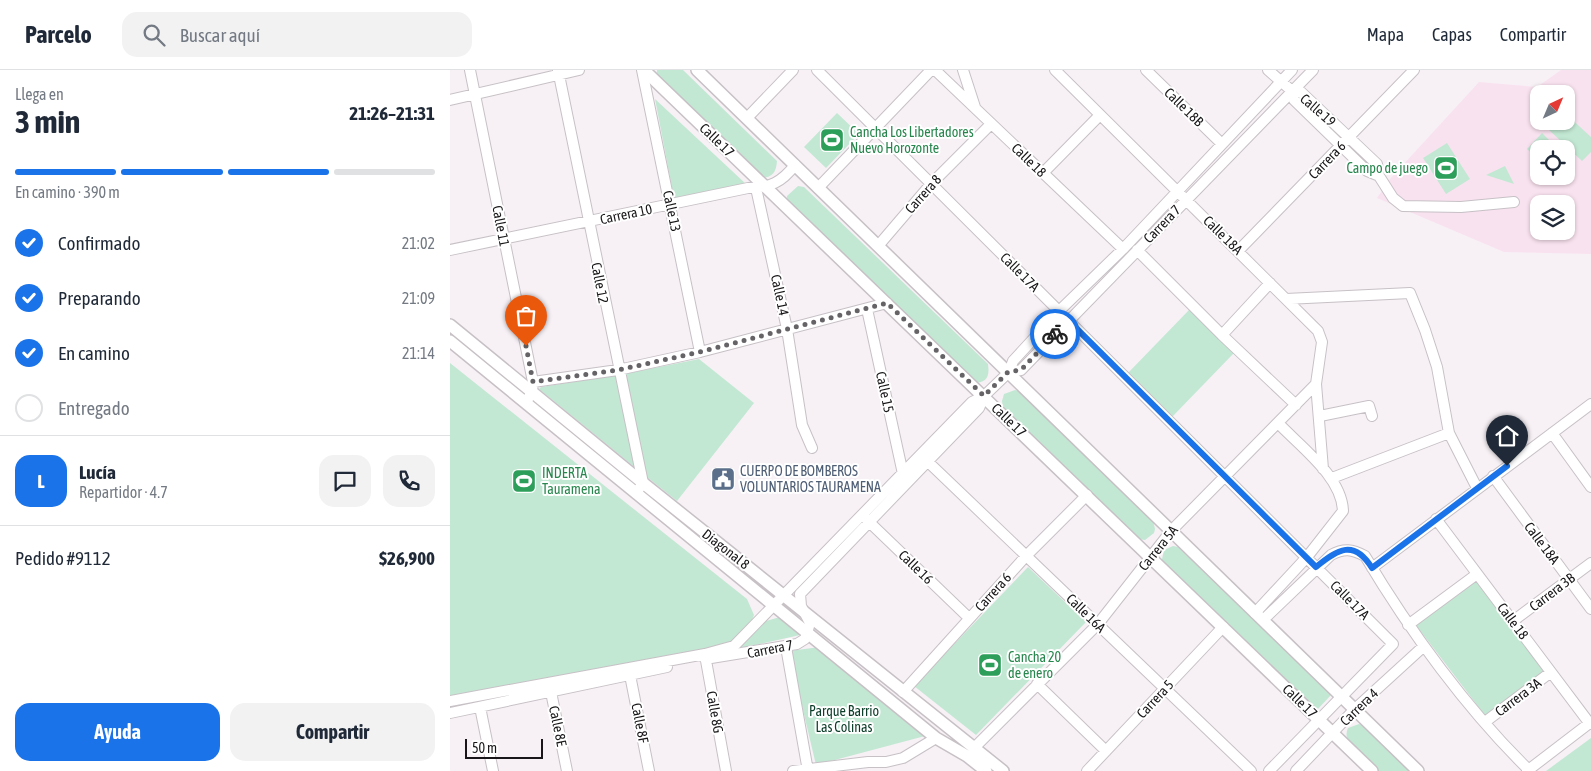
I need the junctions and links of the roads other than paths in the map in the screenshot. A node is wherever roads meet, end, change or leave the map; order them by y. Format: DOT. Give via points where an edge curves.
graph roads {
  1 [pos="470,70"];
  2 [pos="579,70"];
  3 [pos="643,70"];
  4 [pos="697,70"];
  5 [pos="793,70"];
  6 [pos="817,70"];
  7 [pos="933,70"];
  8 [pos="963,70"];
  9 [pos="1055,70"];
  10 [pos="1146,70"];
  11 [pos="1268,70"];
  12 [pos="1292,70"];
  13 [pos="1312,70"];
  14 [pos="1414,70"];
  15 [pos="558,72"];
  16 [pos="1281,82"];
  17 [pos="1292,91"];
  18 [pos="475,95"];
  19 [pos="450,100"];
  20 [pos="976,110"];
  21 [pos="1100,115"];
  22 [pos="747,118"];
  23 [pos="991,124"];
  24 [pos="875,128"];
  25 [pos="1349,137"];
  26 [pos="1222,144"];
  27 [pos="1341,146"];
  28 [pos="795,165"];
  29 [pos="1043,173"];
  30 [pos="1380,178"];
  31 [pos="931,184"];
  32 [pos="761,187"];
  33 [pos="818,188"];
  34 [pos="1178,192"];
  35 [pos="1186,200"];
  36 [pos="1514,202"];
  37 [pos="670,204"];
  38 [pos="588,222"];
  39 [pos="504,239"];
  40 [pos="878,246"];
  41 [pos="1123,249"];
  42 [pos="450,250"];
  43 [pos="1137,250"];
  44 [pos="1239,250"];
  45 [pos="1270,283"];
  46 [pos="1286,299"];
  47 [pos="887,303"];
  48 [pos="867,309"];
  49 [pos="1059,311"];
  50 [pos="1069,321"];
  51 [pos="450,325"];
  52 [pos="787,329"];
  53 [pos="1222,335"];
  54 [pos="450,341"];
  55 [pos="700,352"];
  56 [pos="618,370"];
  57 [pos="1008,372"];
  58 [pos="1316,384"];
  59 [pos="533,386"];
  60 [pos="984,396"];
  61 [pos="526,403"];
  62 [pos="1591,404"];
  63 [pos="1296,405"];
  64 [pos="1320,416"];
  65 [pos="1372,416"];
  66 [pos="1278,423"];
  67 [pos="1449,433"];
  68 [pos="1552,433"];
  69 [pos="812,448"];
  70 [pos="924,459"];
  71 [pos="1323,469"];
  72 [pos="903,474"];
  73 [pos="1225,476"];
  74 [pos="1492,476"];
  75 [pos="1332,478"];
  76 [pos="643,483"];
  77 [pos="1591,487"];
  78 [pos="1477,488"];
  79 [pos="636,493"];
  80 [pos="1087,495"];
  81 [pos="866,519"];
  82 [pos="1436,519"];
  83 [pos="1171,531"];
  84 [pos="1026,556"];
  85 [pos="1151,557"];
  86 [pos="1307,558"];
  87 [pos="1591,563"];
  88 [pos="1316,567"];
  89 [pos="1372,568"];
  90 [pos="1478,574"];
  91 [pos="1569,579"];
  92 [pos="783,594"];
  93 [pos="774,604"];
  94 [pos="1591,609"];
  95 [pos="806,613"];
  96 [pos="1259,616"];
  97 [pos="969,618"];
  98 [pos="1513,621"];
  99 [pos="1098,624"];
  100 [pos="1408,625"];
  101 [pos="1224,627"];
  102 [pos="808,632"];
  103 [pos="786,646"];
  104 [pos="1424,646"];
  105 [pos="705,656"];
  106 [pos="1551,672"];
  107 [pos="630,675"];
  108 [pos="548,682"];
  109 [pos="1036,684"];
  110 [pos="1165,689"];
  111 [pos="903,692"];
  112 [pos="551,694"];
  113 [pos="1341,696"];
  114 [pos="450,701"];
  115 [pos="480,707"];
  116 [pos="1355,709"];
  117 [pos="450,713"];
  118 [pos="1319,719"];
  119 [pos="1485,722"];
  120 [pos="1590,723"];
  121 [pos="1333,733"];
  122 [pos="936,738"];
  123 [pos="975,747"];
  124 [pos="1106,751"];
  125 [pos="808,770"];
  126 [pos="1528,770"];
  127 [pos="493,771"];
  128 [pos="567,771"];
  129 [pos="649,771"];
  130 [pos="726,771"];
  131 [pos="793,771"];
  132 [pos="986,771"];
  133 [pos="1003,771"];
  134 [pos="1087,771"];
  135 [pos="1251,771"];
  136 [pos="1269,771"];
  137 [pos="1296,771"];
  138 [pos="1372,771"];
  139 [pos="1418,771"];
  1 -- 18 [label="street, Calle 11"];
  2 -- 15 [label="street"];
  3 -- 32 [label="street, Calle 17"];
  3 -- 37 [label="street, Calle 13"];
  4 -- 22 [label="street"];
  5 -- 22 [label="street"];
  6 -- 24 [label="street, Calle 17A"];
  7 -- 20 [label="street, Calle 18"];
  7 -- 24 [label="street"];
  8 -- 20 [label="street"];
  9 -- 21 [label="street, Calle 18A"];
  10 -- 26 [label="street, Calle 18B"];
  11 -- 16 [label="street, Calle 19"];
  12 -- 16 [label="street, Carrera 7"];
  13 -- 17 [label="street, Carrera 7"];
  14 -- 25 [label="street, Carrera 6"];
  15 -- 18 [label="street"];
  15 -- 38 [label="street, Calle 12"];
  16 -- 17 [label="street, Calle 19"];
  16 -- 26 [label="street, Carrera 7"];
  17 -- 25 [label="street, Calle 19" via="1301,92"];
  17 -- 27 [label="street, Calle 19" via="1294,100"];
  17 -- 35 [label="street, Carrera 7"];
  18 -- 19 [label="street"];
  18 -- 39 [label="street, Calle 11"];
  20 -- 23 [label="street, Calle 18"];
  21 -- 29 [label="street"];
  21 -- 34 [label="street, Calle 18A"];
  22 -- 28 [label="street"];
  23 -- 29 [label="street, Calle 18"];
  23 -- 31 [label="street, Carrera 8"];
  24 -- 31 [label="street, Calle 17A"];
  24 -- 33 [label="street"];
  25 -- 27 [label="street, Carrera 6"];
  25 -- 30 [label="street, Calle 19" via="1377,164"];
  26 -- 34 [label="street, Carrera 7"];
  27 -- 30 [label="street, Calle 19" via="1367,171"];
  27 -- 44 [label="street, Carrera 6"];
  28 -- 32 [label="street, Carrera 10" via="778,183"];
  28 -- 33 [label="street"];
  29 -- 41 [label="street, Calle 18"];
  30 -- 36 [label="street" via="1393,198 1403,206 1461,208"];
  31 -- 40 [label="street, Carrera 8"];
  31 -- 49 [label="street, Calle 17A"];
  32 -- 37 [label="street, Carrera 10"];
  32 -- 47 [label="street, Calle 17"];
  32 -- 52 [label="street, Calle 14"];
  33 -- 40 [label="street"];
  34 -- 35 [label="street, Calle 18A"];
  34 -- 41 [label="street, Carrera 7"];
  35 -- 43 [label="street, Carrera 7"];
  35 -- 44 [label="street, Calle 18A"];
  37 -- 38 [label="street, Carrera 10"];
  37 -- 55 [label="street, Calle 13"];
  38 -- 39 [label="street, Carrera 10"];
  38 -- 56 [label="street, Calle 12"];
  39 -- 42 [label="street, Carrera 10"];
  39 -- 59 [label="street, Calle 11"];
  40 -- 57 [label="street"];
  41 -- 49 [label="street, Carrera 7"];
  43 -- 50 [label="street, Carrera 7"];
  43 -- 53 [label="street"];
  44 -- 45 [label="street, Calle 18A"];
  45 -- 46 [label="street, Calle 18A"];
  45 -- 53 [label="street"];
  46 -- 58 [label="street, Calle 18A" via="1318,331 1322,342"];
  46 -- 67 [label="street" via="1410,293 1437,367"];
  47 -- 48 [label="street"];
  47 -- 60 [label="street, Calle 17"];
  48 -- 52 [label="street"];
  48 -- 72 [label="street, Calle 15"];
  49 -- 50 [label="street, Calle 17A"];
  49 -- 57 [label="street, Carrera 7" via="1013,361"];
  50 -- 57 [label="street, Carrera 7" via="1021,370"];
  50 -- 73 [label="street, Calle 17A"];
  51 -- 59 [label="street, Diagonal 8"];
  52 -- 55 [label="street"];
  52 -- 69 [label="street, Calle 14" via="804,433"];
  53 -- 63 [label="street"];
  54 -- 61 [label="street, Diagonal 8"];
  55 -- 56 [label="street"];
  56 -- 59 [label="street"];
  56 -- 76 [label="street, Calle 12"];
  57 -- 60 [label="street, Carrera 7"];
  57 -- 83 [label="street"];
  58 -- 63 [label="street, Carrera 5A"];
  58 -- 64 [label="street"];
  59 -- 61 [label="street"];
  59 -- 76 [label="street, Diagonal 8"];
  60 -- 70 [label="street, Carrera 7" via="972,402"];
  60 -- 80 [label="street, Calle 17"];
  61 -- 79 [label="street, Diagonal 8"];
  62 -- 68 [label="street"];
  63 -- 66 [label="street, Carrera 5A"];
  64 -- 65 [label="street" via="1369,406"];
  64 -- 71 [label="street"];
  66 -- 71 [label="street"];
  66 -- 73 [label="street, Carrera 5A"];
  67 -- 75 [label="street"];
  67 -- 78 [label="street"];
  68 -- 74 [label="street"];
  68 -- 77 [label="street"];
  70 -- 72 [label="street, Carrera 7"];
  70 -- 81 [label="street, Carrera 7"];
  70 -- 84 [label="street, Calle 16A"];
  71 -- 75 [label="street"];
  72 -- 81 [label="street, Carrera 7"];
  73 -- 83 [label="street, Carrera 5A"];
  73 -- 86 [label="street, Calle 17A"];
  74 -- 78 [label="street"];
  74 -- 91 [label="street, Calle 18A"];
  75 -- 86 [label="street" via="1343,503 1343,511"];
  76 -- 79 [label="street"];
  76 -- 92 [label="street, Diagonal 8"];
  78 -- 82 [label="street"];
  79 -- 93 [label="street, Diagonal 8"];
  80 -- 84 [label="street, Carrera 6"];
  80 -- 85 [label="street, Calle 17"];
  81 -- 92 [label="street, Carrera 7"];
  81 -- 95 [label="street, Carrera 7" via="800,594 801,606"];
  81 -- 97 [label="street, Calle 16"];
  82 -- 89 [label="street"];
  82 -- 90 [label="street, Calle 18"];
  83 -- 85 [label="street, Carrera 5A"];
  83 -- 96 [label="street"];
  84 -- 97 [label="street, Carrera 6"];
  84 -- 99 [label="street, Calle 16A"];
  85 -- 99 [label="street, Carrera 5A"];
  85 -- 101 [label="street, Calle 17"];
  86 -- 88 [label="street, Calle 17A"];
  86 -- 96 [label="street"];
  87 -- 91 [label="street, Carrera 3B"];
  88 -- 89 [label="street" via="1342,549 1354,550 1364,556"];
  88 -- 96 [label="street"];
  88 -- 113 [label="street, Calle 17A" via="1393,644"];
  89 -- 100 [label="street"];
  90 -- 98 [label="street, Calle 18"];
  90 -- 100 [label="street"];
  91 -- 94 [label="street, Calle 18A"];
  91 -- 98 [label="street, Carrera 3B"];
  92 -- 93 [label="street, Carrera 7"];
  92 -- 95 [label="street, Diagonal 8"];
  93 -- 102 [label="street, Diagonal 8"];
  93 -- 105 [label="street, Carrera 7" via="734,646"];
  95 -- 102 [label="street, Carrera 7" via="810,623"];
  95 -- 111 [label="street, Diagonal 8"];
  96 -- 113 [label="street"];
  97 -- 111 [label="street, Carrera 6"];
  98 -- 106 [label="street, Calle 18"];
  99 -- 109 [label="street, Carrera 5A"];
  99 -- 110 [label="street, Calle 16A"];
  100 -- 104 [label="street"];
  101 -- 110 [label="street, Carrera 5"];
  101 -- 118 [label="street, Calle 17"];
  102 -- 103 [label="street, Carrera 7" via="797,644"];
  102 -- 122 [label="street, Diagonal 8"];
  103 -- 105 [label="street, Carrera 7"];
  103 -- 125 [label="street"];
  104 -- 116 [label="street, Carrera 4"];
  104 -- 119 [label="street"];
  105 -- 107 [label="street, Carrera 7"];
  105 -- 108 [label="street, Carrera 7"];
  105 -- 130 [label="street, Calle 8G"];
  106 -- 119 [label="street, Carrera 3A"];
  106 -- 120 [label="street, Calle 18"];
  107 -- 112 [label="street, Carrera 7"];
  107 -- 129 [label="street, Calle 8F"];
  108 -- 112 [label="street, Calle 8E"];
  108 -- 114 [label="street, Carrera 7"];
  109 -- 123 [label="street, Carrera 5A"];
  109 -- 124 [label="street"];
  110 -- 124 [label="street, Carrera 5"];
  110 -- 135 [label="street, Calle 16A"];
  111 -- 123 [label="street, Diagonal 8"];
  112 -- 115 [label="street, Carrera 7"];
  112 -- 128 [label="street, Calle 8E"];
  113 -- 116 [label="street"];
  113 -- 118 [label="street"];
  115 -- 117 [label="street, Carrera 7"];
  115 -- 127 [label="street"];
  116 -- 121 [label="street, Carrera 4"];
  116 -- 139 [label="street"];
  118 -- 121 [label="street, Calle 17"];
  118 -- 136 [label="street"];
  119 -- 126 [label="street"];
  120 -- 126 [label="street"];
  121 -- 137 [label="street, Carrera 4"];
  121 -- 138 [label="street, Calle 17"];
  122 -- 125 [label="street" via="902,758 886,762"];
  122 -- 132 [label="street, Diagonal 8"];
  123 -- 133 [label="street, Diagonal 8"];
  124 -- 134 [label="street, Carrera 5"];
  125 -- 131 [label="street"];
}
